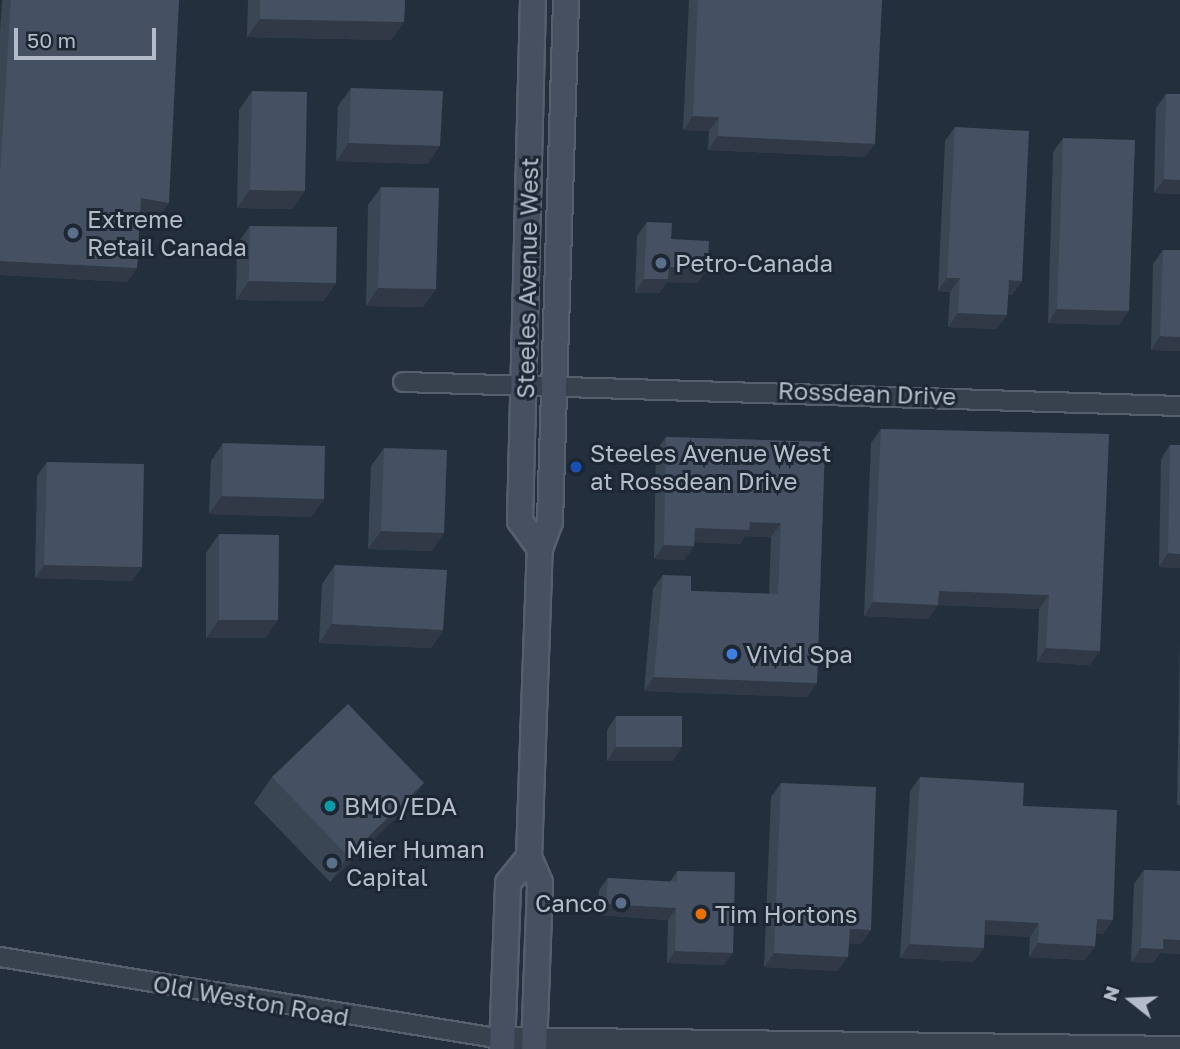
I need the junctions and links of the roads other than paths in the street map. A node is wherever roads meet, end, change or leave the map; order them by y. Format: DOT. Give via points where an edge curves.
graph roads {
  1 [pos="533,0"];
  2 [pos="566,0"];
  3 [pos="403,382"];
  4 [pos="526,385"];
  5 [pos="554,386"];
  6 [pos="1180,406"];
  7 [pos="540,549"];
  8 [pos="529,857"];
  9 [pos="0,957"];
  10 [pos="502,1044"];
  11 [pos="535,1045"];
  12 [pos="1180,1048"];
  1 -- 4 [label="main road, Steeles Avenue West"];
  2 -- 5 [label="main road, Steeles Avenue West"];
  3 -- 4 [label="street, Rossdean Drive"];
  4 -- 5 [label="street, Rossdean Drive"];
  4 -- 7 [label="main road, Steeles Avenue West" via="520,521"];
  5 -- 6 [label="street, Rossdean Drive"];
  5 -- 7 [label="main road, Steeles Avenue West" via="550,522"];
  7 -- 8 [label="main road, Steeles Avenue West"];
  8 -- 10 [label="main road" via="508,883"];
  8 -- 11 [label="main road, Steeles Avenue West" via="540,883"];
  9 -- 10 [label="street, Old Weston Road"];
  10 -- 11 [label="street"];
  11 -- 12 [label="street"];
}
